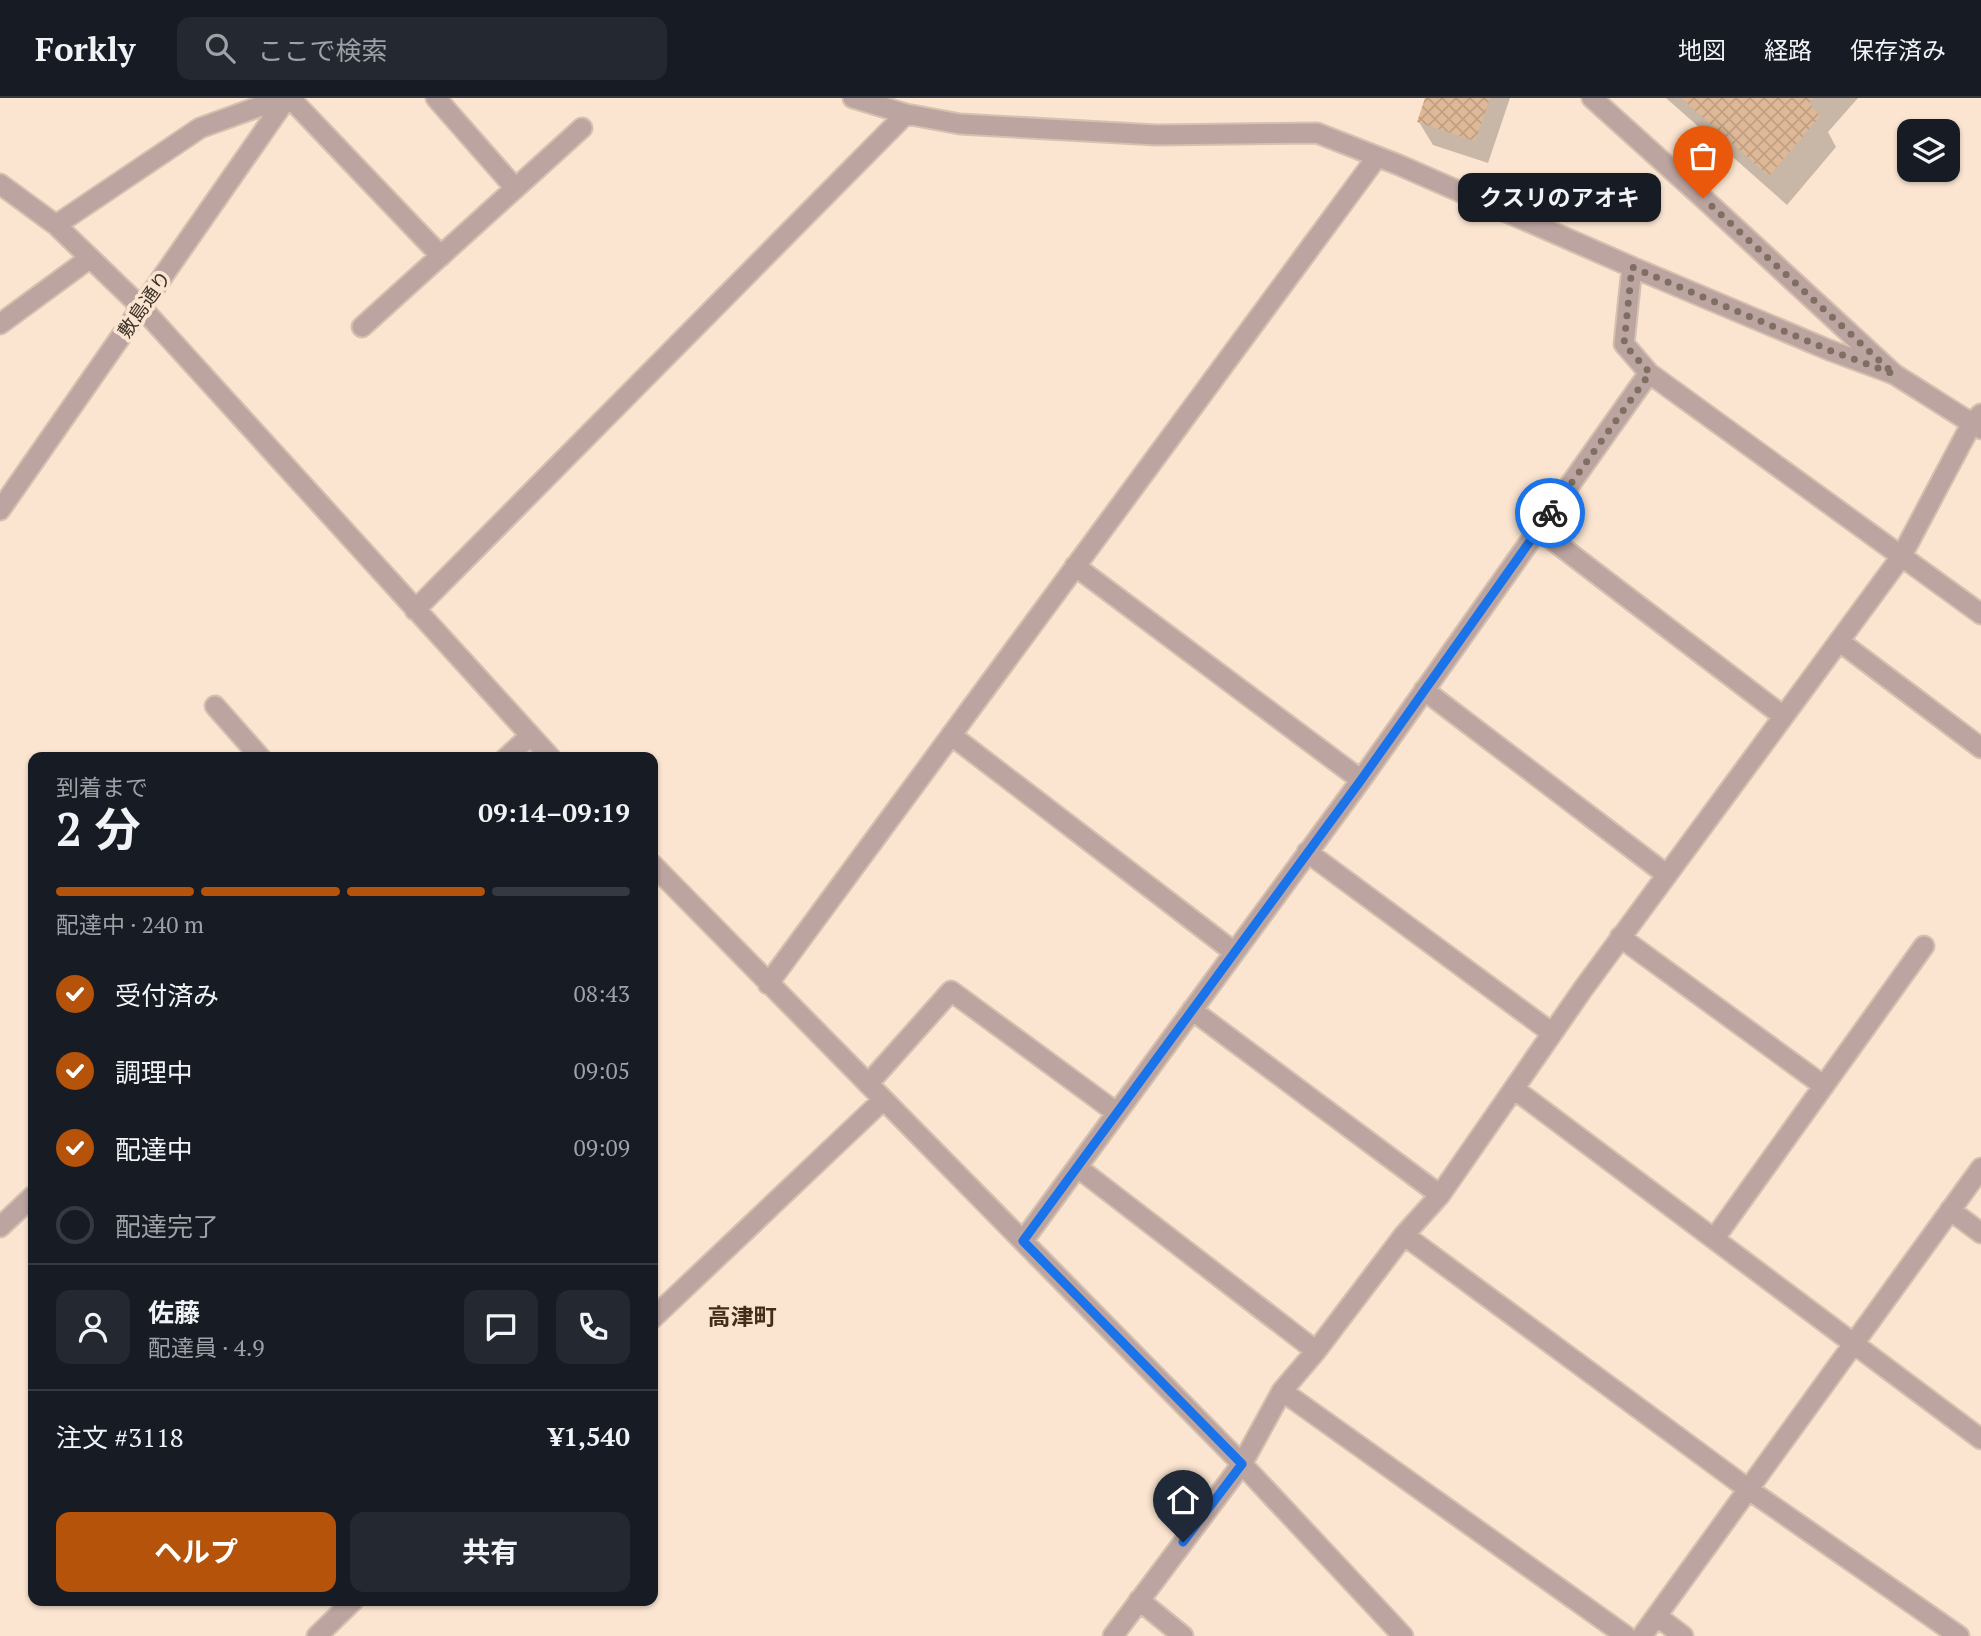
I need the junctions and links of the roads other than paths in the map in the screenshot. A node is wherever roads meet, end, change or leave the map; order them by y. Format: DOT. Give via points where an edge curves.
graph roads {
  1 [pos="287,98"];
  2 [pos="436,98"];
  3 [pos="853,98"];
  4 [pos="1601,102"];
  5 [pos="237,106"];
  6 [pos="906,114"];
  7 [pos="582,128"];
  8 [pos="1377,157"];
  9 [pos="0,184"];
  10 [pos="516,188"];
  11 [pos="56,225"];
  12 [pos="441,256"];
  13 [pos="90,258"];
  14 [pos="1632,267"];
  15 [pos="141,307"];
  16 [pos="0,324"];
  17 [pos="362,327"];
  18 [pos="1650,373"];
  19 [pos="1894,374"];
  20 [pos="1978,422"];
  21 [pos="0,510"];
  22 [pos="1538,529"];
  23 [pos="1901,556"];
  24 [pos="1075,566"];
  25 [pos="415,610"];
  26 [pos="1981,614"];
  27 [pos="1839,641"];
  28 [pos="1424,690"];
  29 [pos="215,706"];
  30 [pos="1783,716"];
  31 [pos="951,734"];
  32 [pos="530,736"];
  33 [pos="1981,748"];
  34 [pos="256,752"];
  35 [pos="513,752"];
  36 [pos="545,752"];
  37 [pos="1361,780"];
  38 [pos="1307,852"];
  39 [pos="658,870"];
  40 [pos="1667,875"];
  41 [pos="1620,937"];
  42 [pos="1924,946"];
  43 [pos="1234,952"];
  44 [pos="768,984"];
  45 [pos="1192,1010"];
  46 [pos="1552,1033"];
  47 [pos="868,1084"];
  48 [pos="1824,1086"];
  49 [pos="1514,1089"];
  50 [pos="883,1100"];
  51 [pos="1117,1113"];
  52 [pos="1077,1167"];
  53 [pos="1981,1168"];
  54 [pos="1440,1195"];
  55 [pos="28,1201"];
  56 [pos="1950,1210"];
  57 [pos="0,1227"];
  58 [pos="1981,1233"];
  59 [pos="1404,1234"];
  60 [pos="1714,1239"];
  61 [pos="1023,1241"];
  62 [pos="658,1313"];
  63 [pos="1854,1343"];
  64 [pos="1316,1351"];
  65 [pos="1282,1391"];
  66 [pos="1981,1439"];
  67 [pos="1242,1464"];
  68 [pos="1748,1489"];
  69 [pos="1139,1600"];
  70 [pos="348,1606"];
  71 [pos="1657,1616"];
  72 [pos="317,1636"];
  73 [pos="1113,1636"];
  74 [pos="1183,1636"];
  75 [pos="1403,1636"];
  76 [pos="1626,1636"];
  77 [pos="1642,1636"];
  78 [pos="1684,1636"];
  79 [pos="1959,1636"];
  1 -- 5 [label="street"];
  1 -- 12 [label="street"];
  1 -- 15 [label="street, 敷島通り"];
  2 -- 10 [label="street"];
  3 -- 6 [label="street"];
  4 -- 19 [label="street"];
  5 -- 11 [label="street"];
  6 -- 8 [label="street" via="960,124 1156,135 1317,133"];
  6 -- 25 [label="street"];
  7 -- 10 [label="street"];
  8 -- 14 [label="street"];
  8 -- 24 [label="street"];
  9 -- 11 [label="street"];
  10 -- 12 [label="street"];
  11 -- 13 [label="street"];
  12 -- 17 [label="street"];
  13 -- 15 [label="street"];
  13 -- 16 [label="street"];
  14 -- 18 [label="street" via="1624,344"];
  14 -- 19 [label="street"];
  15 -- 21 [label="street, 敷島通り"];
  15 -- 25 [label="street"];
  18 -- 22 [label="street"];
  18 -- 23 [label="street"];
  19 -- 20 [label="street"];
  20 -- 23 [label="street"];
  22 -- 28 [label="street"];
  22 -- 30 [label="street"];
  23 -- 26 [label="street"];
  23 -- 27 [label="street"];
  24 -- 31 [label="street"];
  24 -- 37 [label="street"];
  25 -- 32 [label="street"];
  27 -- 30 [label="street"];
  27 -- 33 [label="street"];
  28 -- 37 [label="street"];
  28 -- 40 [label="street"];
  29 -- 34 [label="street"];
  30 -- 40 [label="street"];
  31 -- 43 [label="street"];
  31 -- 44 [label="street"];
  32 -- 35 [label="street"];
  32 -- 36 [label="street"];
  37 -- 38 [label="street"];
  38 -- 43 [label="street"];
  38 -- 46 [label="street"];
  39 -- 44 [label="street"];
  40 -- 41 [label="street"];
  41 -- 46 [label="street"];
  41 -- 48 [label="street"];
  42 -- 48 [label="street"];
  43 -- 45 [label="street"];
  44 -- 47 [label="street"];
  45 -- 51 [label="street"];
  45 -- 54 [label="street"];
  46 -- 49 [label="street"];
  47 -- 50 [label="street"];
  47 -- 51 [label="street" via="951,991"];
  48 -- 60 [label="street"];
  49 -- 54 [label="street"];
  49 -- 60 [label="street"];
  50 -- 61 [label="street"];
  50 -- 62 [label="street"];
  51 -- 52 [label="street"];
  52 -- 61 [label="street"];
  52 -- 64 [label="street"];
  53 -- 56 [label="street"];
  54 -- 59 [label="street"];
  55 -- 57 [label="street"];
  56 -- 58 [label="street"];
  56 -- 63 [label="street"];
  59 -- 64 [label="street"];
  59 -- 68 [label="street"];
  60 -- 63 [label="street"];
  61 -- 67 [label="street"];
  63 -- 66 [label="street"];
  63 -- 68 [label="street"];
  64 -- 65 [label="street"];
  65 -- 67 [label="street"];
  65 -- 76 [label="street"];
  67 -- 69 [label="street"];
  67 -- 75 [label="street"];
  68 -- 71 [label="street"];
  68 -- 79 [label="street"];
  69 -- 73 [label="street"];
  69 -- 74 [label="street"];
  70 -- 72 [label="street"];
  71 -- 77 [label="street"];
  71 -- 78 [label="street"];
}
